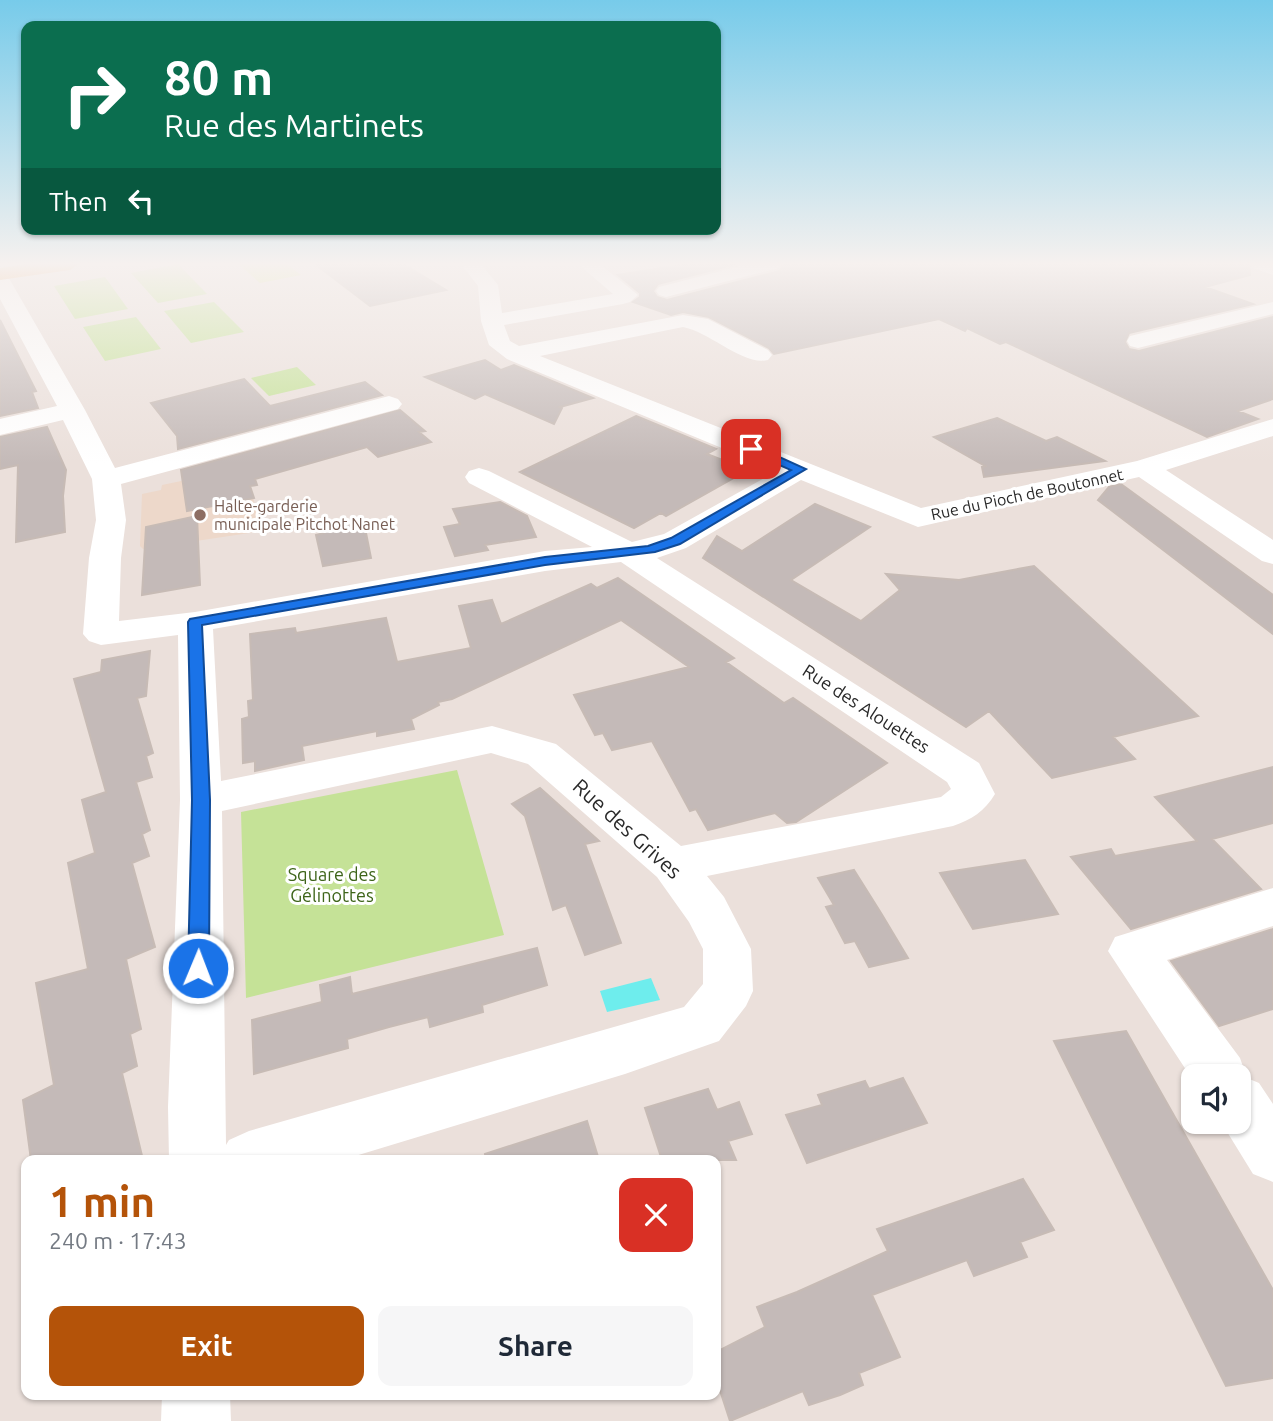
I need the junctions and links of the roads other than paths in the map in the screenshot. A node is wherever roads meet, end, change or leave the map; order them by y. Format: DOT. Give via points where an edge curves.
graph roads {
  1 [pos="28,330"];
  2 [pos="495,330"];
  3 [pos="636,330"];
  4 [pos="712,330"];
  5 [pos="1182,330"];
  6 [pos="1138,341"];
  7 [pos="515,354"];
  8 [pos="761,355"];
  9 [pos="389,404"];
  10 [pos="72,410"];
  11 [pos="0,427"];
  12 [pos="1273,427"];
  13 [pos="1144,468"];
  14 [pos="800,469"];
  15 [pos="479,477"];
  16 [pos="106,479"];
  17 [pos="627,552"];
  18 [pos="1273,554"];
  19 [pos="195,622"];
  20 [pos="201,800"];
  21 [pos="673,865"];
  22 [pos="1273,907"];
  23 [pos="1212,1064"];
  24 [pos="1251,1120"];
  25 [pos="1273,1154"];
  26 [pos="198,1155"];
  27 [pos="266,1155"];
  28 [pos="196,1400"];
  29 [pos="196,1421"];
  1 -- 10 [label="street"];
  2 -- 7 [label="street, Rue du Pioch de Boutonnet" via="500,345"];
  3 -- 7 [label="street"];
  4 -- 8 [label="street"];
  5 -- 6 [label="street"];
  7 -- 14 [label="street, Rue du Pioch de Boutonnet"];
  9 -- 16 [label="street"];
  10 -- 11 [label="street"];
  10 -- 16 [label="street"];
  12 -- 13 [label="street"];
  13 -- 14 [label="street, Rue du Pioch de Boutonnet" via="918,518"];
  13 -- 18 [label="street, Rue du Pioch de Boutonnet"];
  14 -- 17 [label="street" via="676,541"];
  15 -- 17 [label="street, Rue des Alouettes"];
  16 -- 19 [label="street" via="111,520 101,634"];
  17 -- 19 [label="street" via="545,561"];
  17 -- 21 [label="street, Rue des Alouettes" via="964,773 974,794 953,810"];
  19 -- 20 [label="street"];
  20 -- 21 [label="street, Rue des Grives" via="492,739 542,754"];
  20 -- 26 [label="street"];
  21 -- 27 [label="street, Rue des Grives" via="707,910 727,949 728,991 701,1025"];
  22 -- 23 [label="street" via="1132,951"];
  24 -- 25 [label="street"];
  28 -- 29 [label="street"];
}
